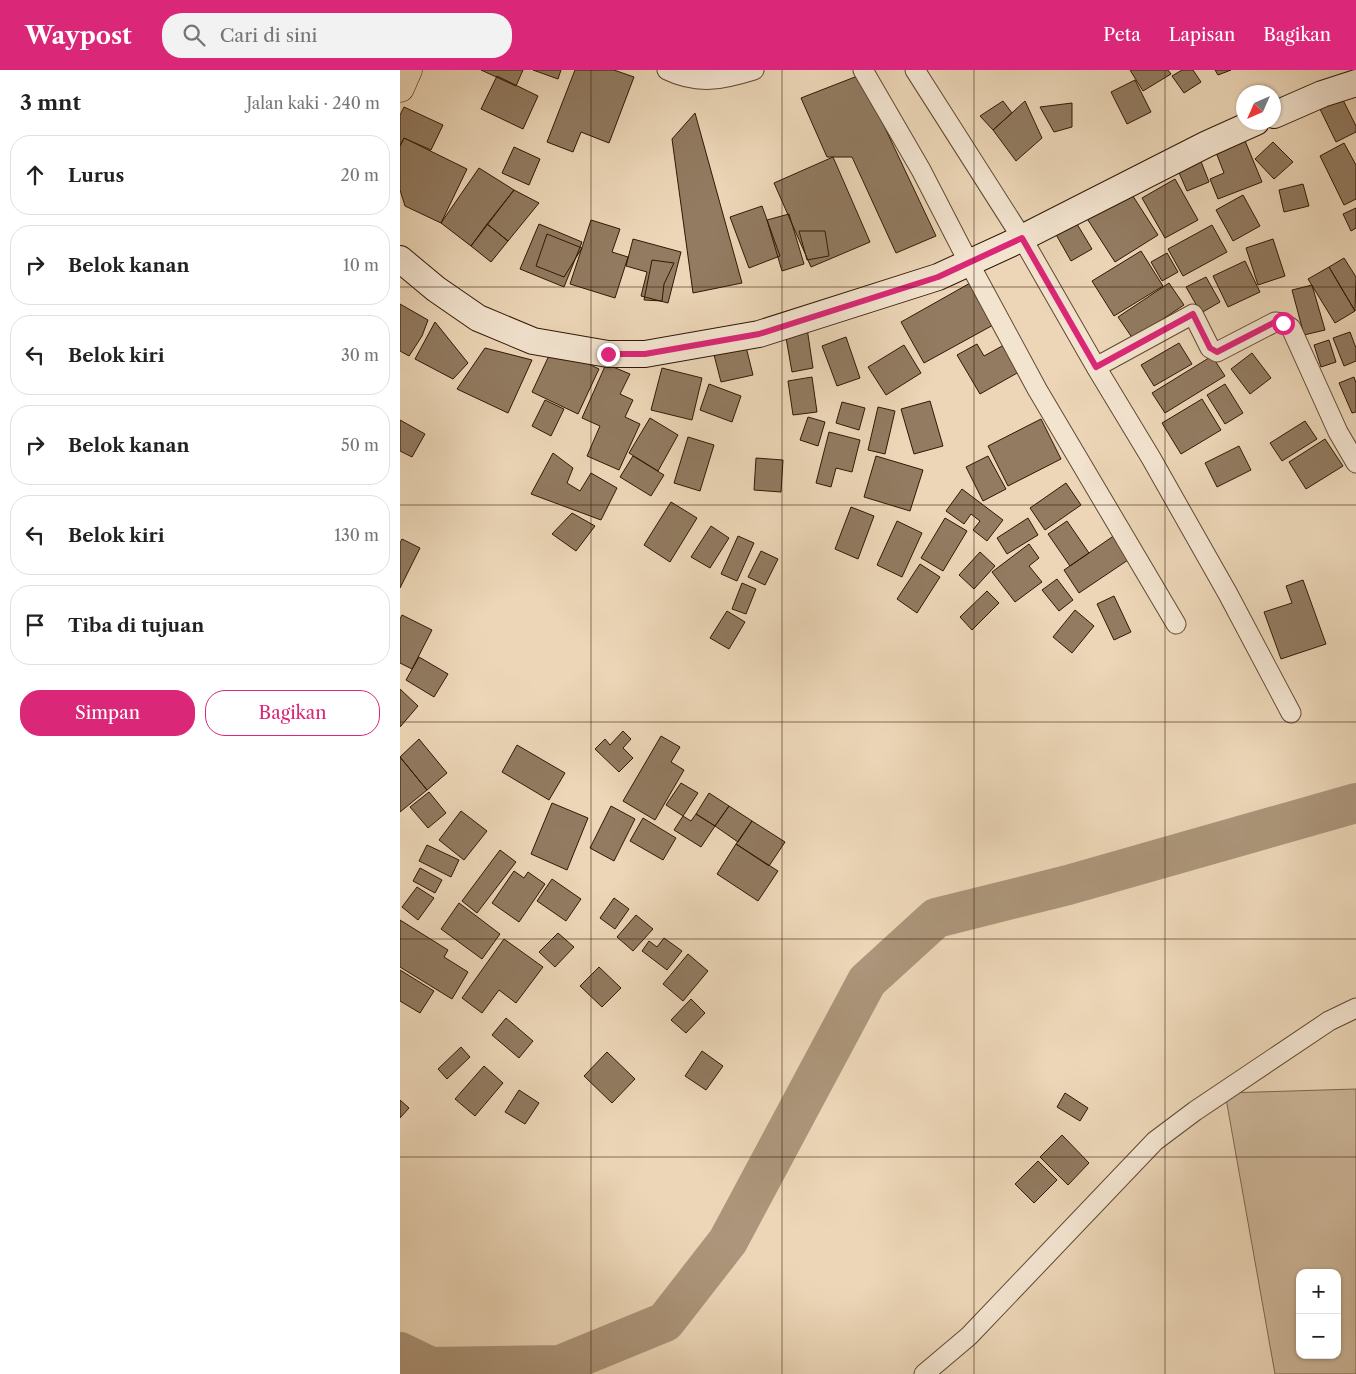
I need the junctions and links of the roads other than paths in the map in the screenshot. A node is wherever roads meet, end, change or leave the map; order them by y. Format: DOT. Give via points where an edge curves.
graph roads {
  1 [pos="408,70"];
  2 [pos="667,70"];
  3 [pos="754,70"];
  4 [pos="862,70"];
  5 [pos="915,70"];
  6 [pos="1356,83"];
  7 [pos="400,88"];
  8 [pos="1281,112"];
  9 [pos="1238,130"];
  10 [pos="1016,241"];
  11 [pos="400,259"];
  12 [pos="969,263"];
  13 [pos="1096,367"];
  14 [pos="1356,463"];
  15 [pos="1176,624"];
  16 [pos="1291,713"];
  17 [pos="1356,1008"];
  18 [pos="924,1374"];
  1 -- 7 [label="highway"];
  2 -- 3 [label="street" via="699,79 724,79"];
  4 -- 12 [label="street" via="921,170"];
  5 -- 10 [label="street"];
  6 -- 8 [label="street"];
  9 -- 10 [label="street"];
  10 -- 12 [label="street"];
  10 -- 13 [label="street"];
  11 -- 12 [label="street" via="478,318 533,341 608,354 645,354 759,334 938,277"];
  12 -- 15 [label="street" via="1037,389"];
  13 -- 14 [label="street" via="1193,314 1210,348 1217,352 1275,322 1283,323 1291,328 1338,432"];
  13 -- 16 [label="street" via="1228,594"];
  17 -- 18 [label="street" via="1328,1022 1195,1110 1155,1141 969,1336"];
}
